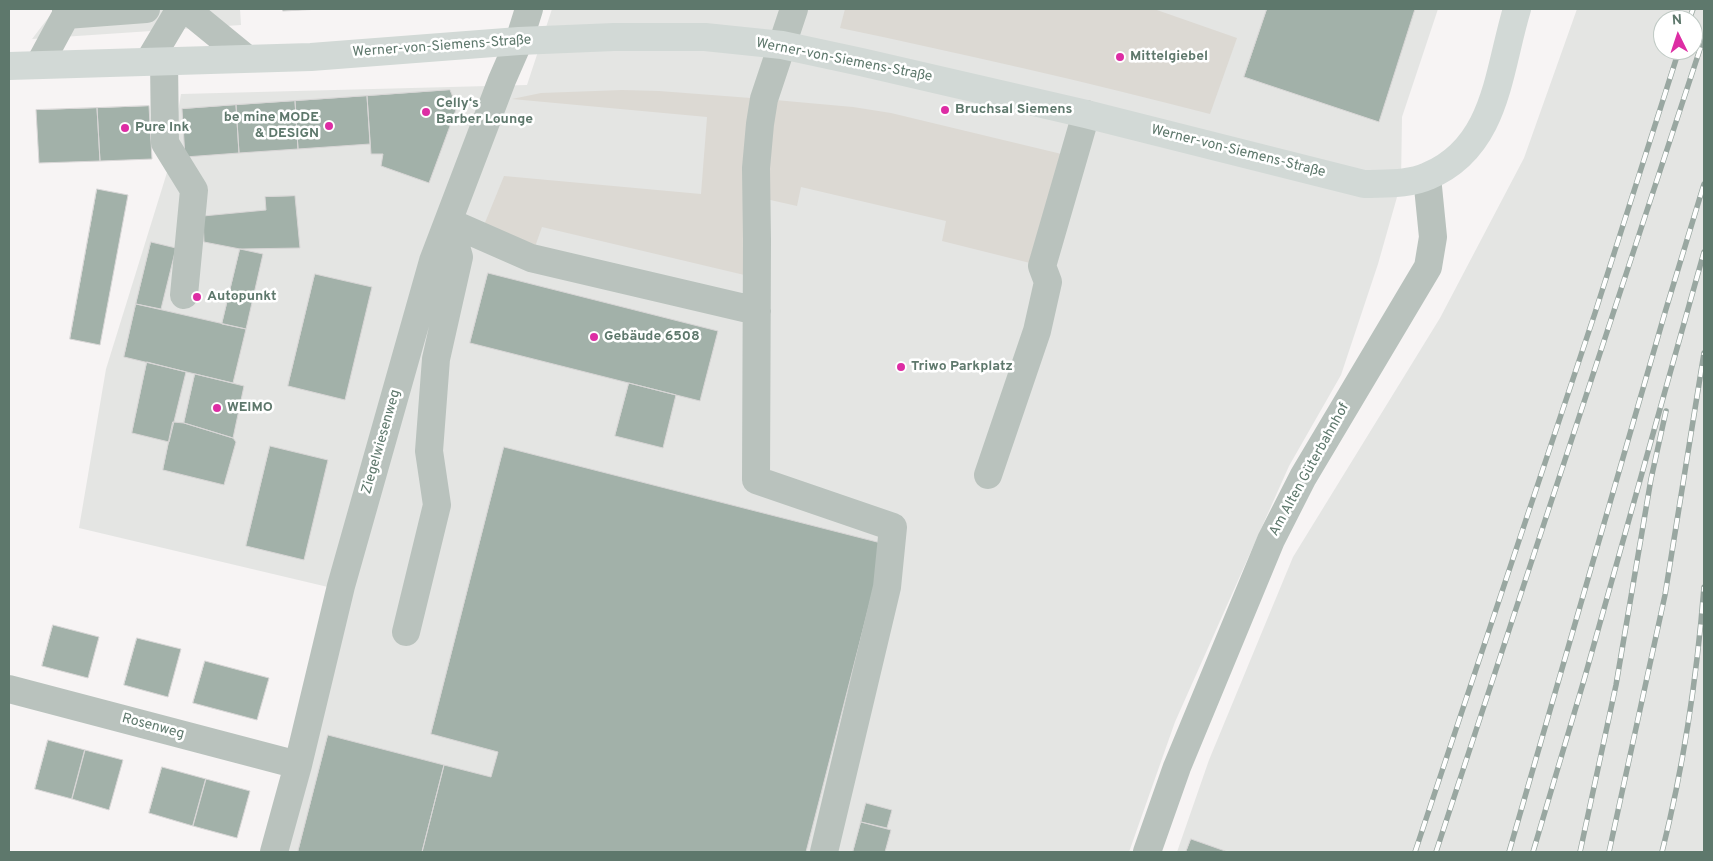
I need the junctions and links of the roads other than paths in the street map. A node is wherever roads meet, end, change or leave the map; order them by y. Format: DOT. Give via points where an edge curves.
graph roads {
  1 [pos="146,9"];
  2 [pos="180,9"];
  3 [pos="186,9"];
  4 [pos="529,9"];
  5 [pos="794,9"];
  6 [pos="1517,9"];
  7 [pos="66,12"];
  8 [pos="518,41"];
  9 [pos="782,45"];
  10 [pos="246,58"];
  11 [pos="157,61"];
  12 [pos="9,66"];
  13 [pos="39,66"];
  14 [pos="1086,114"];
  15 [pos="1427,177"];
  16 [pos="449,222"];
  17 [pos="184,295"];
  18 [pos="757,311"];
  19 [pos="988,475"];
  20 [pos="406,632"];
  21 [pos="9,689"];
  22 [pos="298,765"];
  23 [pos="274,852"];
  24 [pos="824,852"];
  25 [pos="1147,852"];
  1 -- 7 [label="street"];
  2 -- 11 [label="street"];
  3 -- 10 [label="street"];
  4 -- 8 [label="street, Ziegelwiesenweg"];
  5 -- 9 [label="street"];
  6 -- 15 [label="main road, Werner-von-Siemens-Straße" via="1495,95 1480,130 1462,155"];
  7 -- 13 [label="street"];
  8 -- 9 [label="main road, Werner-von-Siemens-Straße" via="614,36 705,37"];
  8 -- 10 [label="main road, Werner-von-Siemens-Straße" via="312,57"];
  8 -- 16 [label="street, Ziegelwiesenweg"];
  9 -- 14 [label="main road, Werner-von-Siemens-Straße"];
  9 -- 18 [label="street" via="764,99 760,124 756,168"];
  10 -- 11 [label="main road, Werner-von-Siemens-Straße"];
  11 -- 13 [label="main road, Werner-von-Siemens-Straße"];
  11 -- 17 [label="street" via="165,143 194,190"];
  12 -- 13 [label="main road, Werner-von-Siemens-Straße"];
  14 -- 15 [label="main road, Werner-von-Siemens-Straße" via="1364,184 1401,183"];
  14 -- 19 [label="street" via="1042,266 1048,282 1037,331"];
  15 -- 25 [label="street, Am Alten Güterbahnhof" via="1433,238 1428,267 1304,477 1271,540 1177,767"];
  16 -- 18 [label="street" via="531,258"];
  16 -- 20 [label="street" via="459,257 436,359 430,451 437,505"];
  16 -- 22 [label="street, Ziegelwiesenweg" via="433,261 341,586"];
  18 -- 24 [label="street" via="756,480 893,527 887,587"];
  21 -- 22 [label="street, Rosenweg"];
  22 -- 23 [label="street, Ziegelwiesenweg"];
}
